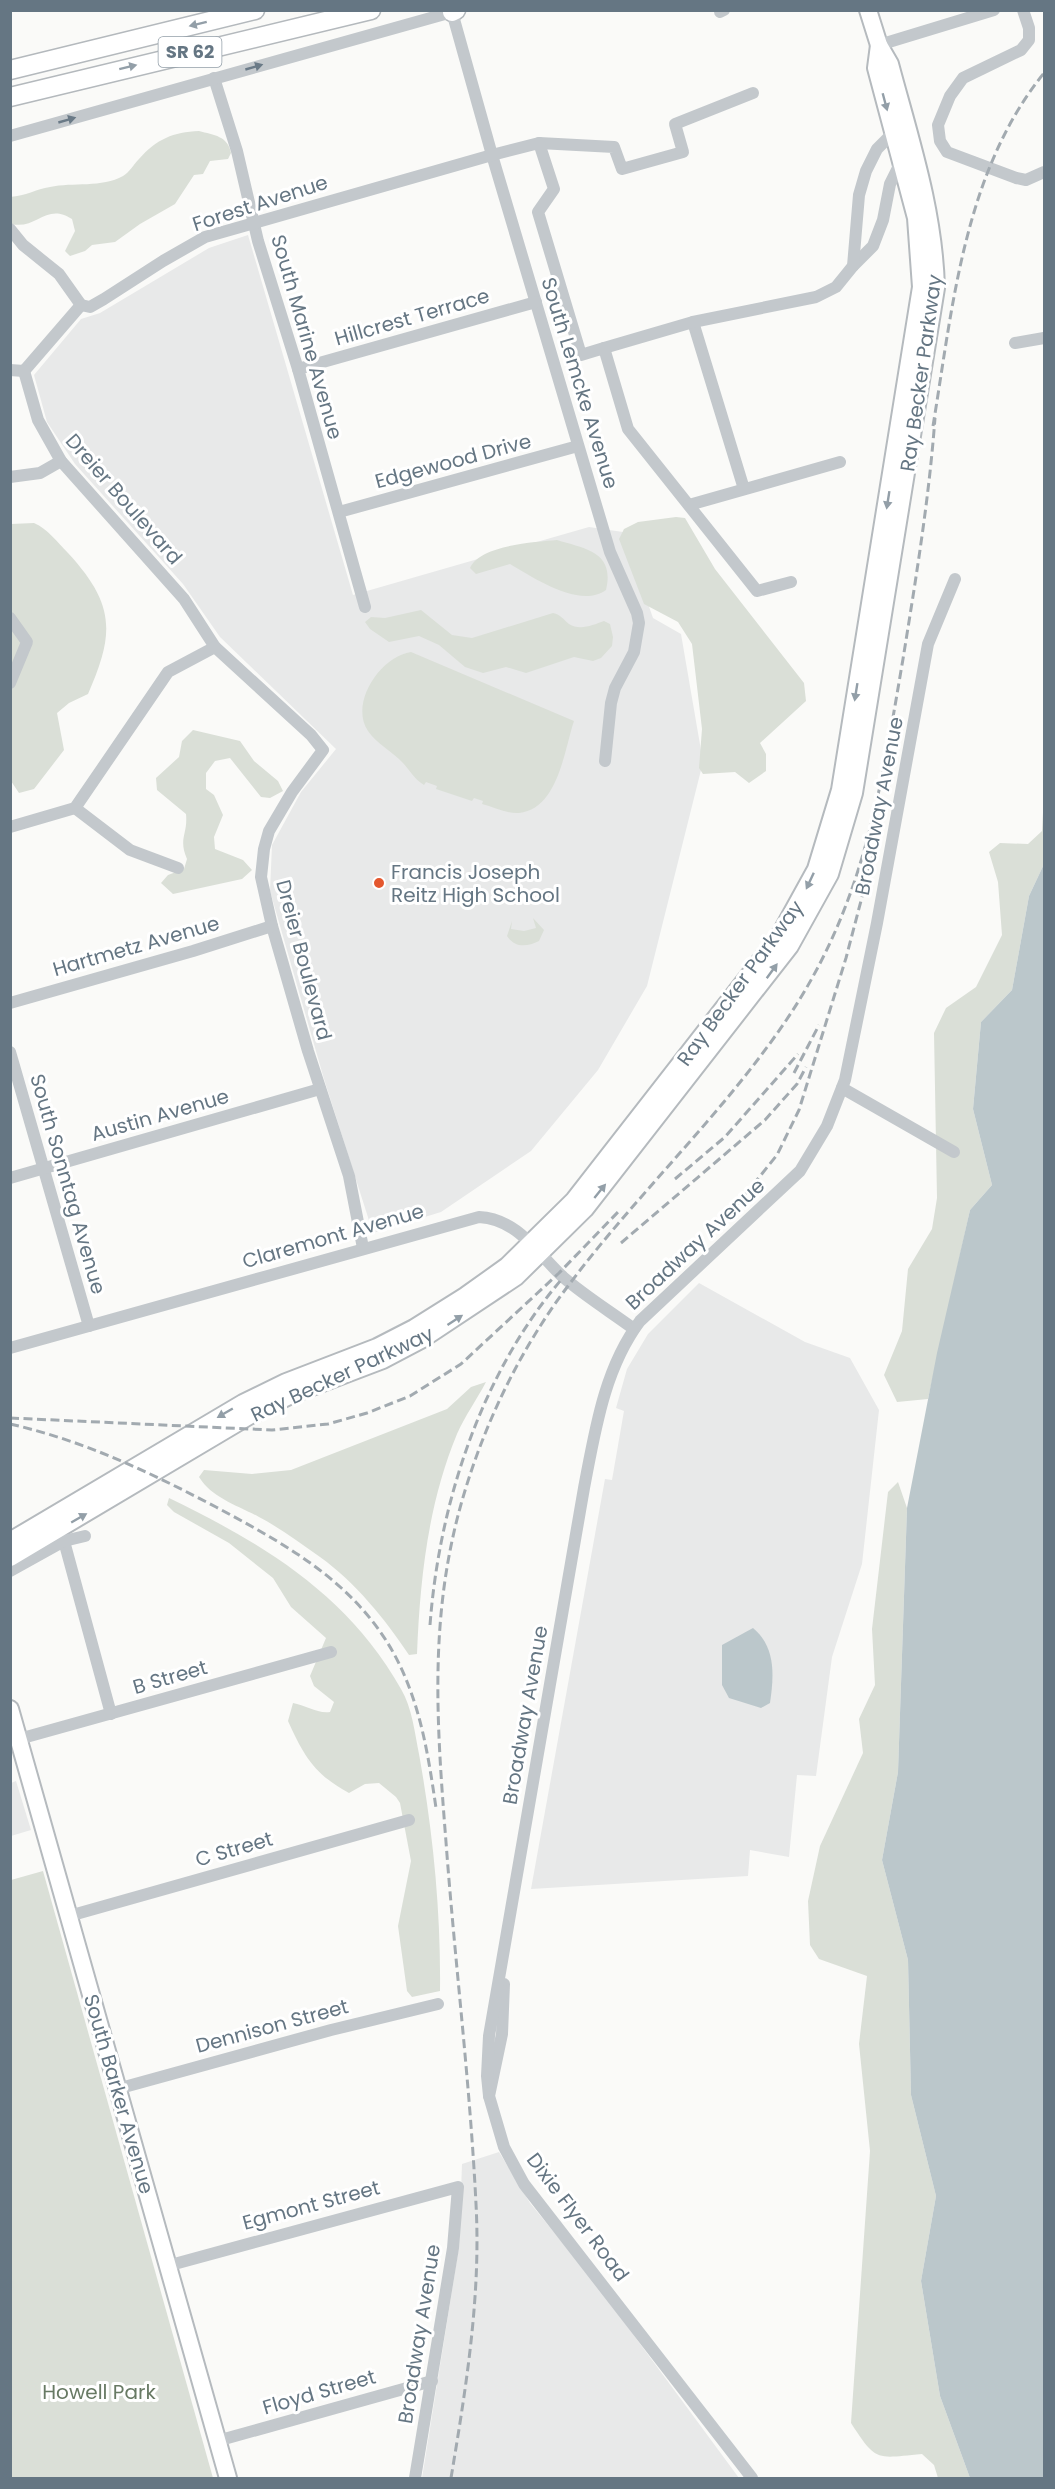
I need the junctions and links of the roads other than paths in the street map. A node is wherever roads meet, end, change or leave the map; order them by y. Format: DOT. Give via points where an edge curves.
graph roads {
  1 [pos="255,10"];
  2 [pos="371,10"];
  3 [pos="868,10"];
  4 [pos="994,10"];
  5 [pos="1023,10"];
  6 [pos="454,11"];
  7 [pos="879,45"];
  8 [pos="10,70"];
  9 [pos="214,78"];
  10 [pos="753,93"];
  11 [pos="10,97"];
  12 [pos="893,133"];
  13 [pos="10,136"];
  14 [pos="540,143"];
  15 [pos="492,154"];
  16 [pos="901,162"];
  17 [pos="1044,172"];
  18 [pos="254,222"];
  19 [pos="10,229"];
  20 [pos="853,266"];
  21 [pos="536,302"];
  22 [pos="81,305"];
  23 [pos="693,322"];
  24 [pos="1044,338"];
  25 [pos="1014,343"];
  26 [pos="604,348"];
  27 [pos="298,369"];
  28 [pos="10,370"];
  29 [pos="24,371"];
  30 [pos="578,446"];
  31 [pos="61,461"];
  32 [pos="840,462"];
  33 [pos="10,477"];
  34 [pos="744,489"];
  35 [pos="689,505"];
  36 [pos="339,512"];
  37 [pos="955,579"];
  38 [pos="791,582"];
  39 [pos="365,607"];
  40 [pos="10,618"];
  41 [pos="215,647"];
  42 [pos="10,683"];
  43 [pos="605,761"];
  44 [pos="75,808"];
  45 [pos="10,826"];
  46 [pos="178,868"];
  47 [pos="272,926"];
  48 [pos="10,1003"];
  49 [pos="10,1052"];
  50 [pos="842,1088"];
  51 [pos="320,1089"];
  52 [pos="954,1152"];
  53 [pos="43,1168"];
  54 [pos="10,1178"];
  55 [pos="363,1248"];
  56 [pos="536,1249"];
  57 [pos="89,1326"];
  58 [pos="634,1329"];
  59 [pos="10,1348"];
  60 [pos="85,1536"];
  61 [pos="10,1541"];
  62 [pos="64,1542"];
  63 [pos="10,1558"];
  64 [pos="10,1571"];
  65 [pos="331,1652"];
  66 [pos="10,1709"];
  67 [pos="111,1714"];
  68 [pos="19,1739"];
  69 [pos="409,1820"];
  70 [pos="69,1916"];
  71 [pos="438,2004"];
  72 [pos="117,2089"];
  73 [pos="489,2096"];
  74 [pos="457,2195"];
  75 [pos="167,2265"];
  76 [pos="432,2381"];
  77 [pos="217,2441"];
  78 [pos="228,2478"];
  79 [pos="415,2478"];
  80 [pos="752,2478"];
  1 -- 8 [label="highway, SR 62, one-way"];
  11 -- 2 [label="highway, SR 62, one-way"];
  3 -- 7 [label="main road"];
  4 -- 7 [label="street"];
  5 -- 17 [label="street" via="1029,40 1020,50 963,78 950,96 938,125 940,141 947,152 1026,180"];
  9 -- 6 [label="street, one-way"];
  6 -- 15 [label="street, South Lemcke Avenue"];
  7 -- 12 [label="main road, Ray Becker Parkway, one-way" via="876,68"];
  56 -- 7 [label="main road, Ray Becker Parkway, one-way" via="606,1184 790,946 821,894 848,821 936,288 930,215 890,64"];
  13 -- 9 [label="street, one-way"];
  9 -- 18 [label="street, South Marine Avenue"];
  10 -- 14 [label="street, Forest Avenue" via="675,124 683,152 622,169 614,147"];
  12 -- 16 [label="main road, Ray Becker Parkway"];
  12 -- 20 [label="street" via="877,149 859,195"];
  14 -- 15 [label="street, Forest Avenue"];
  14 -- 26 [label="street" via="554,189 538,212 581,355"];
  15 -- 18 [label="street, Forest Avenue"];
  15 -- 21 [label="street, South Lemcke Avenue"];
  16 -- 20 [label="street" via="890,184 873,246"];
  16 -- 56 [label="main road, Ray Becker Parkway, one-way" via="918,231 921,287 840,790 827,839 808,888 758,966"];
  18 -- 22 [label="street, Forest Avenue" via="205,237 90,307"];
  18 -- 27 [label="street, South Marine Avenue"];
  19 -- 22 [label="street" via="59,274"];
  20 -- 23 [label="street" via="836,287 816,297"];
  21 -- 27 [label="street, Hillcrest Terrace"];
  21 -- 30 [label="street, South Lemcke Avenue"];
  22 -- 29 [label="street"];
  23 -- 26 [label="street"];
  23 -- 34 [label="street"];
  24 -- 25 [label="street"];
  26 -- 35 [label="street" via="628,429"];
  27 -- 36 [label="street, South Marine Avenue"];
  28 -- 29 [label="street"];
  29 -- 31 [label="street, Dreier Boulevard" via="38,420"];
  30 -- 36 [label="street, Edgewood Drive"];
  30 -- 43 [label="street, South Lemcke Avenue" via="610,552 639,623 634,652 611,703"];
  31 -- 33 [label="street" via="40,473"];
  31 -- 41 [label="street, Dreier Boulevard" via="177,591"];
  32 -- 34 [label="street"];
  34 -- 35 [label="street"];
  35 -- 38 [label="street" via="757,591"];
  36 -- 39 [label="street, South Marine Avenue"];
  37 -- 50 [label="street, Broadway Avenue" via="928,644"];
  40 -- 42 [label="street" via="27,642"];
  41 -- 44 [label="street" via="168,672"];
  41 -- 47 [label="street, Dreier Boulevard" via="323,750 279,813 264,849 261,877"];
  44 -- 45 [label="street"];
  44 -- 46 [label="street" via="130,850"];
  47 -- 48 [label="street, Hartmetz Avenue"];
  47 -- 51 [label="street, Dreier Boulevard"];
  49 -- 53 [label="street, South Sonntag Avenue"];
  50 -- 52 [label="street"];
  50 -- 58 [label="street, Broadway Avenue" via="828,1126 800,1171"];
  51 -- 53 [label="street, Austin Avenue"];
  51 -- 55 [label="street, Dreier Boulevard" via="349,1176"];
  53 -- 54 [label="street, Austin Avenue"];
  53 -- 57 [label="street, South Sonntag Avenue"];
  55 -- 56 [label="street, Claremont Avenue" via="479,1217 502,1221"];
  55 -- 57 [label="street, Claremont Avenue"];
  56 -- 58 [label="street, Claremont Avenue" via="563,1277"];
  56 -- 61 [label="main road, Ray Becker Parkway, one-way" via="423,1322 376,1347 243,1403"];
  63 -- 56 [label="main road, Ray Becker Parkway, one-way" via="249,1416 421,1340 495,1294"];
  57 -- 59 [label="street, Claremont Avenue"];
  58 -- 73 [label="street, Broadway Avenue" via="611,1378 597,1423 487,2050"];
  60 -- 62 [label="street"];
  62 -- 64 [label="street"];
  62 -- 67 [label="street"];
  65 -- 67 [label="street, B Street"];
  66 -- 68 [label="main road, South Barker Avenue"];
  67 -- 68 [label="street, B Street"];
  68 -- 70 [label="main road, South Barker Avenue"];
  69 -- 70 [label="street, C Street"];
  70 -- 72 [label="main road, South Barker Avenue"];
  71 -- 72 [label="street, Dennison Street"];
  72 -- 75 [label="main road, South Barker Avenue"];
  73 -- 80 [label="street, Dixie Flyer Road" via="504,2147 520,2178"];
  74 -- 75 [label="street, Egmont Street" via="458,2187 435,2191"];
  74 -- 76 [label="street, Broadway Avenue" via="453,2248"];
  75 -- 77 [label="main road, South Barker Avenue"];
  76 -- 77 [label="street, Floyd Street"];
  76 -- 79 [label="street, Broadway Avenue"];
  77 -- 78 [label="main road, South Barker Avenue"];
}
